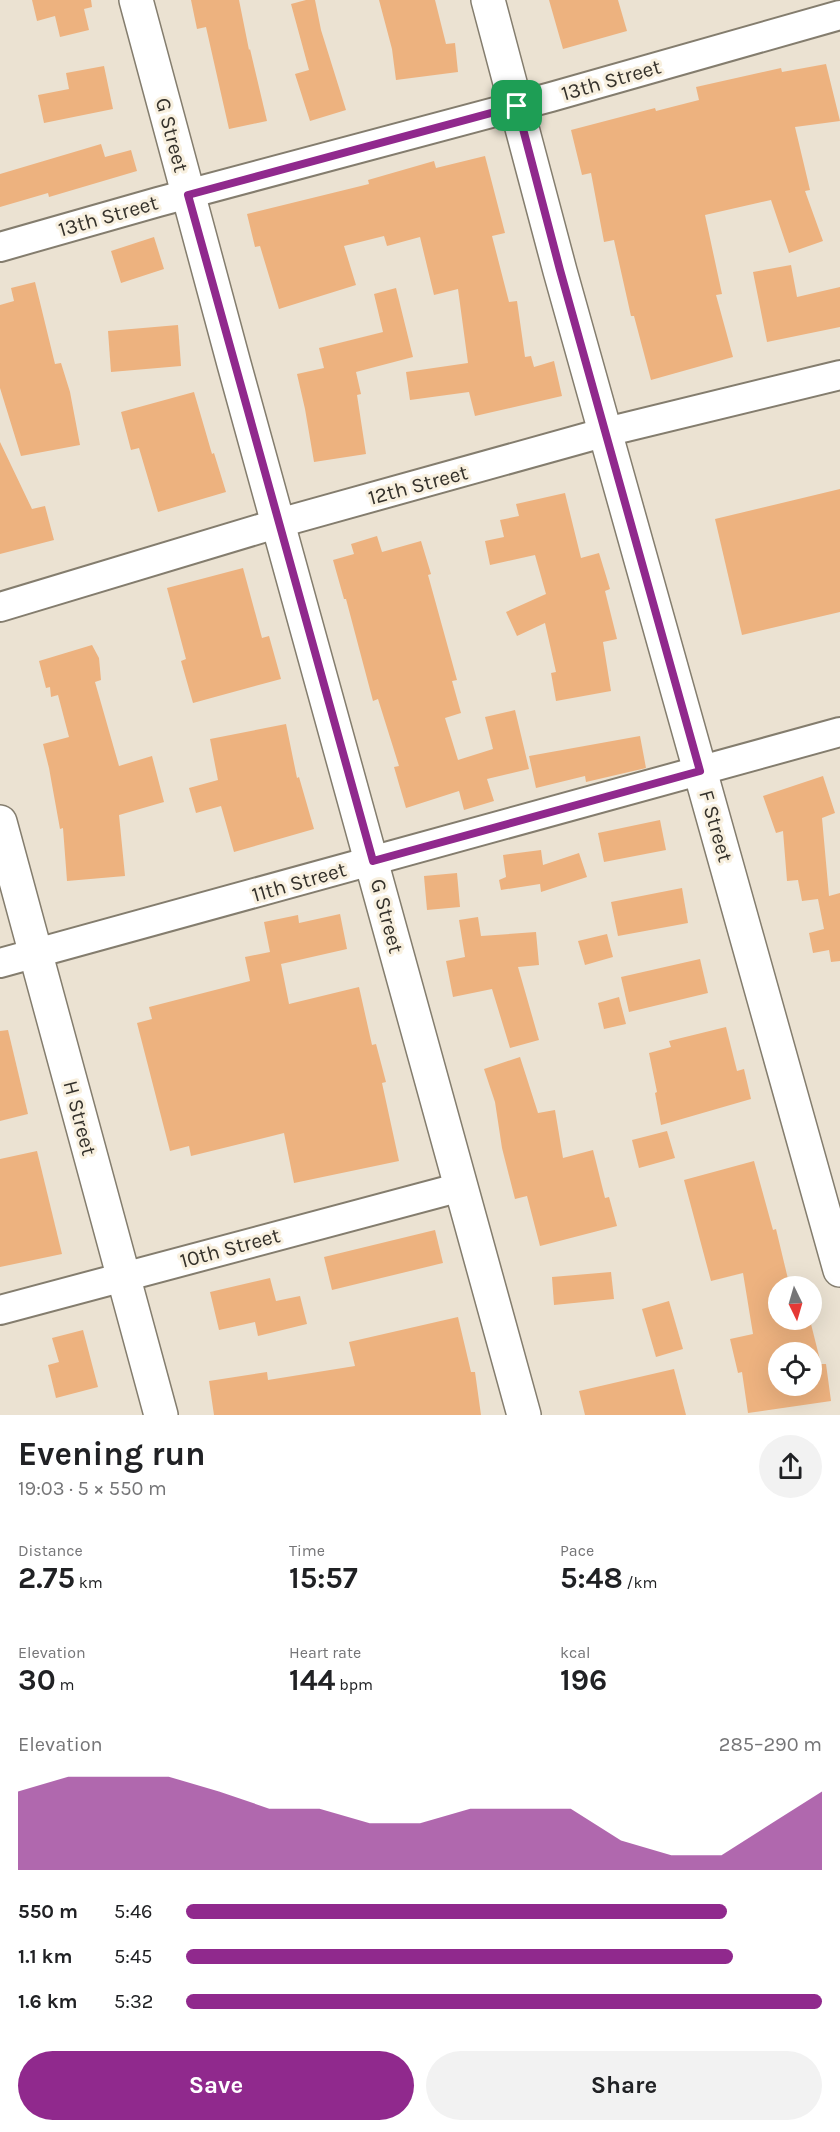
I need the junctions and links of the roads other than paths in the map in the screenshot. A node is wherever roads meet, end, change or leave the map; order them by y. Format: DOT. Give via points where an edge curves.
graph roads {
  1 [pos="136,0"];
  2 [pos="488,0"];
  3 [pos="840,15"];
  4 [pos="517,106"];
  5 [pos="188,195"];
  6 [pos="0,247"];
  7 [pos="840,375"];
  8 [pos="606,432"];
  9 [pos="279,523"];
  10 [pos="0,607"];
  11 [pos="840,732"];
  12 [pos="700,771"];
  13 [pos="0,822"];
  14 [pos="373,861"];
  15 [pos="36,953"];
  16 [pos="0,963"];
  17 [pos="461,1186"];
  18 [pos="840,1270"];
  19 [pos="122,1276"];
  20 [pos="0,1310"];
  21 [pos="161,1415"];
  22 [pos="524,1415"];
  1 -- 5 [label="street, G Street"];
  2 -- 4 [label="street, F Street"];
  3 -- 4 [label="street, 13th Street"];
  4 -- 5 [label="street, 13th Street"];
  4 -- 8 [label="street, F Street"];
  5 -- 6 [label="street, 13th Street"];
  5 -- 9 [label="street, G Street"];
  7 -- 8 [label="street, 12th Street"];
  8 -- 9 [label="street, 12th Street"];
  8 -- 12 [label="street, F Street"];
  9 -- 10 [label="street, 12th Street"];
  9 -- 14 [label="street, G Street"];
  11 -- 12 [label="street, 11th Street"];
  12 -- 14 [label="street, 11th Street"];
  12 -- 18 [label="street, F Street"];
  13 -- 15 [label="street, H Street"];
  14 -- 15 [label="street, 11th Street"];
  14 -- 17 [label="street, G Street"];
  15 -- 16 [label="street, 11th Street"];
  15 -- 19 [label="street, H Street"];
  17 -- 19 [label="street, 10th Street"];
  17 -- 22 [label="street, G Street"];
  19 -- 20 [label="street, 10th Street"];
  19 -- 21 [label="street, H Street"];
}
